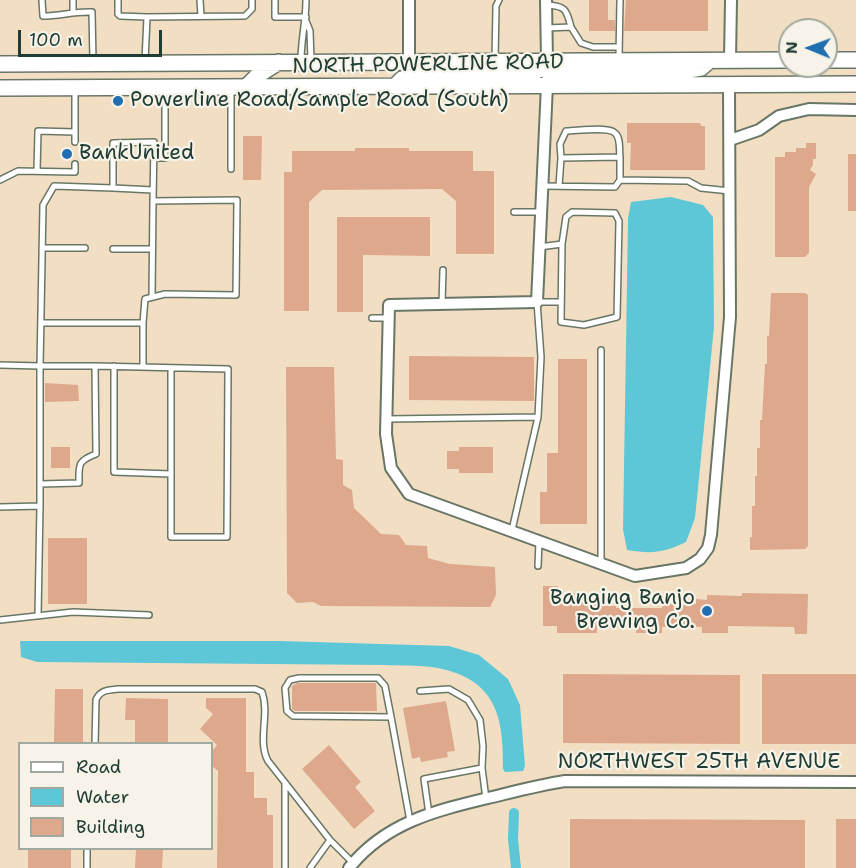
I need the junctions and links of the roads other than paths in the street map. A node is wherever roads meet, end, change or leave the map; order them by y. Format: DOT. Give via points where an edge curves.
graph roads {
  1 [pos="42,0"];
  2 [pos="73,0"];
  3 [pos="118,0"];
  4 [pos="200,0"];
  5 [pos="252,0"];
  6 [pos="275,0"];
  7 [pos="306,0"];
  8 [pos="409,0"];
  9 [pos="499,0"];
  10 [pos="620,0"];
  11 [pos="730,0"];
  12 [pos="546,3"];
  13 [pos="73,11"];
  14 [pos="201,16"];
  15 [pos="147,17"];
  16 [pos="306,19"];
  17 [pos="571,27"];
  18 [pos="546,28"];
  19 [pos="619,53"];
  20 [pos="711,59"];
  21 [pos="730,59"];
  22 [pos="495,60"];
  23 [pos="547,60"];
  24 [pos="778,60"];
  25 [pos="838,60"];
  26 [pos="856,60"];
  27 [pos="409,61"];
  28 [pos="279,62"];
  29 [pos="306,62"];
  30 [pos="93,63"];
  31 [pos="145,63"];
  32 [pos="0,64"];
  33 [pos="856,84"];
  34 [pos="547,85"];
  35 [pos="729,86"];
  36 [pos="239,87"];
  37 [pos="394,87"];
  38 [pos="0,88"];
  39 [pos="75,88"];
  40 [pos="165,88"];
  41 [pos="856,110"];
  42 [pos="75,132"];
  43 [pos="730,140"];
  44 [pos="75,141"];
  45 [pos="620,157"];
  46 [pos="154,158"];
  47 [pos="561,158"];
  48 [pos="75,164"];
  49 [pos="231,169"];
  50 [pos="37,171"];
  51 [pos="0,180"];
  52 [pos="620,180"];
  53 [pos="542,186"];
  54 [pos="559,186"];
  55 [pos="113,188"];
  56 [pos="153,190"];
  57 [pos="730,191"];
  58 [pos="153,201"];
  59 [pos="514,212"];
  60 [pos="541,212"];
  61 [pos="562,244"];
  62 [pos="539,247"];
  63 [pos="42,248"];
  64 [pos="85,248"];
  65 [pos="113,249"];
  66 [pos="152,249"];
  67 [pos="442,270"];
  68 [pos="152,297"];
  69 [pos="537,302"];
  70 [pos="561,302"];
  71 [pos="442,304"];
  72 [pos="372,318"];
  73 [pos="389,318"];
  74 [pos="41,322"];
  75 [pos="142,323"];
  76 [pos="600,350"];
  77 [pos="0,365"];
  78 [pos="40,366"];
  79 [pos="95,366"];
  80 [pos="114,366"];
  81 [pos="143,367"];
  82 [pos="171,368"];
  83 [pos="538,417"];
  84 [pos="387,419"];
  85 [pos="171,474"];
  86 [pos="40,484"];
  87 [pos="40,506"];
  88 [pos="0,507"];
  89 [pos="512,530"];
  90 [pos="539,540"];
  91 [pos="601,563"];
  92 [pos="538,566"];
  93 [pos="149,615"];
  94 [pos="38,616"];
  95 [pos="0,621"];
  96 [pos="420,691"];
  97 [pos="391,717"];
  98 [pos="95,742"];
  99 [pos="482,768"];
  100 [pos="856,782"];
  101 [pos="285,784"];
  102 [pos="486,799"];
  103 [pos="429,814"];
  104 [pos="410,820"];
  105 [pos="330,840"];
  106 [pos="87,850"];
  107 [pos="351,866"];
  108 [pos="87,868"];
  109 [pos="285,868"];
  110 [pos="310,868"];
  1 -- 13 [label="lane" via="43,16 64,16"];
  2 -- 13 [label="lane"];
  3 -- 15 [label="lane" via="120,16"];
  4 -- 14 [label="lane"];
  5 -- 14 [label="lane" via="252,9 245,16"];
  6 -- 16 [label="lane" via="275,17"];
  7 -- 16 [label="lane"];
  8 -- 27 [label="street"];
  9 -- 22 [label="lane"];
  10 -- 19 [label="lane"];
  11 -- 21 [label="street"];
  12 -- 17 [label="lane" via="567,11"];
  12 -- 18 [label="street"];
  13 -- 30 [label="lane" via="92,12"];
  14 -- 15 [label="lane"];
  15 -- 31 [label="lane"];
  16 -- 29 [label="lane" via="310,31"];
  16 -- 29 [label="lane" via="302,29"];
  17 -- 18 [label="lane"];
  17 -- 19 [label="lane" via="582,43"];
  18 -- 23 [label="street"];
  19 -- 20 [label="main road, NORTH POWERLINE ROAD"];
  19 -- 23 [label="main road, NORTH POWERLINE ROAD"];
  20 -- 21 [label="main road, NORTH POWERLINE ROAD"];
  20 -- 34 [label="main road" via="701,68 683,71 561,72 553,75"];
  21 -- 24 [label="main road, NORTH POWERLINE ROAD"];
  22 -- 23 [label="main road, NORTH POWERLINE ROAD"];
  22 -- 27 [label="main road, NORTH POWERLINE ROAD"];
  23 -- 37 [label="main road" via="542,69 523,75 424,75 402,79"];
  25 -- 26 [label="main road"];
  27 -- 29 [label="main road, NORTH POWERLINE ROAD"];
  28 -- 29 [label="main road, NORTH POWERLINE ROAD"];
  28 -- 31 [label="main road, NORTH POWERLINE ROAD"];
  28 -- 36 [label="main road"];
  30 -- 31 [label="main road, NORTH POWERLINE ROAD"];
  30 -- 32 [label="main road, NORTH POWERLINE ROAD"];
  33 -- 35 [label="main road, NORTH POWERLINE ROAD"];
  34 -- 35 [label="main road, NORTH POWERLINE ROAD"];
  34 -- 37 [label="main road, NORTH POWERLINE ROAD"];
  34 -- 53 [label="street"];
  35 -- 43 [label="street"];
  36 -- 37 [label="main road, NORTH POWERLINE ROAD"];
  36 -- 40 [label="main road, NORTH POWERLINE ROAD"];
  36 -- 49 [label="lane"];
  38 -- 39 [label="main road, NORTH POWERLINE ROAD"];
  39 -- 40 [label="main road, NORTH POWERLINE ROAD"];
  39 -- 42 [label="lane"];
  40 -- 46 [label="lane" via="165,158"];
  41 -- 43 [label="street" via="809,110 779,116 759,130"];
  42 -- 44 [label="lane"];
  42 -- 50 [label="lane" via="38,131"];
  43 -- 57 [label="street"];
  45 -- 47 [label="lane"];
  45 -- 47 [label="lane" via="619,138 607,130 566,131 560,144"];
  45 -- 52 [label="lane"];
  46 -- 55 [label="lane" via="154,142 112,143"];
  46 -- 56 [label="lane"];
  47 -- 54 [label="lane"];
  48 -- 50 [label="lane" via="75,172"];
  50 -- 51 [label="lane" via="18,171"];
  52 -- 54 [label="lane" via="615,187"];
  52 -- 57 [label="lane" via="688,181 701,188"];
  53 -- 54 [label="lane"];
  53 -- 60 [label="street"];
  55 -- 56 [label="lane"];
  55 -- 63 [label="lane" via="54,186 43,205"];
  56 -- 58 [label="lane"];
  57 -- 91 [label="street" via="729,328 708,548 686,568 635,576"];
  58 -- 66 [label="lane"];
  58 -- 68 [label="lane" via="237,200 236,295"];
  59 -- 60 [label="lane"];
  60 -- 62 [label="street"];
  61 -- 62 [label="lane"];
  61 -- 70 [label="lane"];
  61 -- 70 [label="lane" via="566,217 572,212 615,213 619,221 616,317 584,325 561,322"];
  62 -- 69 [label="street"];
  63 -- 64 [label="lane"];
  63 -- 74 [label="lane"];
  65 -- 66 [label="lane"];
  66 -- 68 [label="lane"];
  67 -- 71 [label="lane"];
  68 -- 75 [label="lane" via="145,299"];
  69 -- 70 [label="lane"];
  69 -- 71 [label="street"];
  69 -- 83 [label="lane" via="541,357"];
  71 -- 73 [label="street" via="389,305"];
  72 -- 73 [label="lane"];
  73 -- 84 [label="street"];
  74 -- 75 [label="lane"];
  74 -- 78 [label="lane"];
  75 -- 81 [label="lane"];
  76 -- 91 [label="lane"];
  77 -- 78 [label="lane"];
  78 -- 79 [label="lane"];
  78 -- 86 [label="lane"];
  79 -- 80 [label="lane"];
  79 -- 86 [label="lane" via="96,454 84,458 79,466 79,483"];
  80 -- 81 [label="lane"];
  80 -- 85 [label="lane" via="114,472"];
  81 -- 82 [label="lane"];
  82 -- 85 [label="lane"];
  82 -- 85 [label="lane" via="228,369 227,537 171,537"];
  83 -- 84 [label="lane"];
  83 -- 89 [label="lane"];
  84 -- 89 [label="street" via="391,468 409,494"];
  86 -- 87 [label="lane"];
  87 -- 88 [label="lane"];
  87 -- 94 [label="lane"];
  89 -- 90 [label="street"];
  90 -- 91 [label="street"];
  90 -- 92 [label="lane"];
  93 -- 94 [label="lane" via="73,612"];
  94 -- 95 [label="lane"];
  96 -- 99 [label="lane" via="449,689 468,700 480,720"];
  97 -- 97 [label="lane" via="293,716 287,711 285,688 290,680 299,678 378,678 385,686"];
  97 -- 104 [label="lane"];
  98 -- 101 [label="lane" via="96,700 104,691 255,689 262,692 264,700 265,756"];
  99 -- 102 [label="lane"];
  99 -- 103 [label="lane" via="424,779"];
  100 -- 102 [label="street, NORTHWEST 25TH AVENUE" via="565,781"];
  101 -- 105 [label="lane"];
  101 -- 109 [label="lane"];
  102 -- 103 [label="street, NORTHWEST 25TH AVENUE"];
  103 -- 104 [label="street, NORTHWEST 25TH AVENUE"];
  104 -- 107 [label="street, NORTHWEST 25TH AVENUE" via="377,841"];
  105 -- 107 [label="lane"];
  105 -- 110 [label="lane"];
  106 -- 108 [label="lane"];
}
